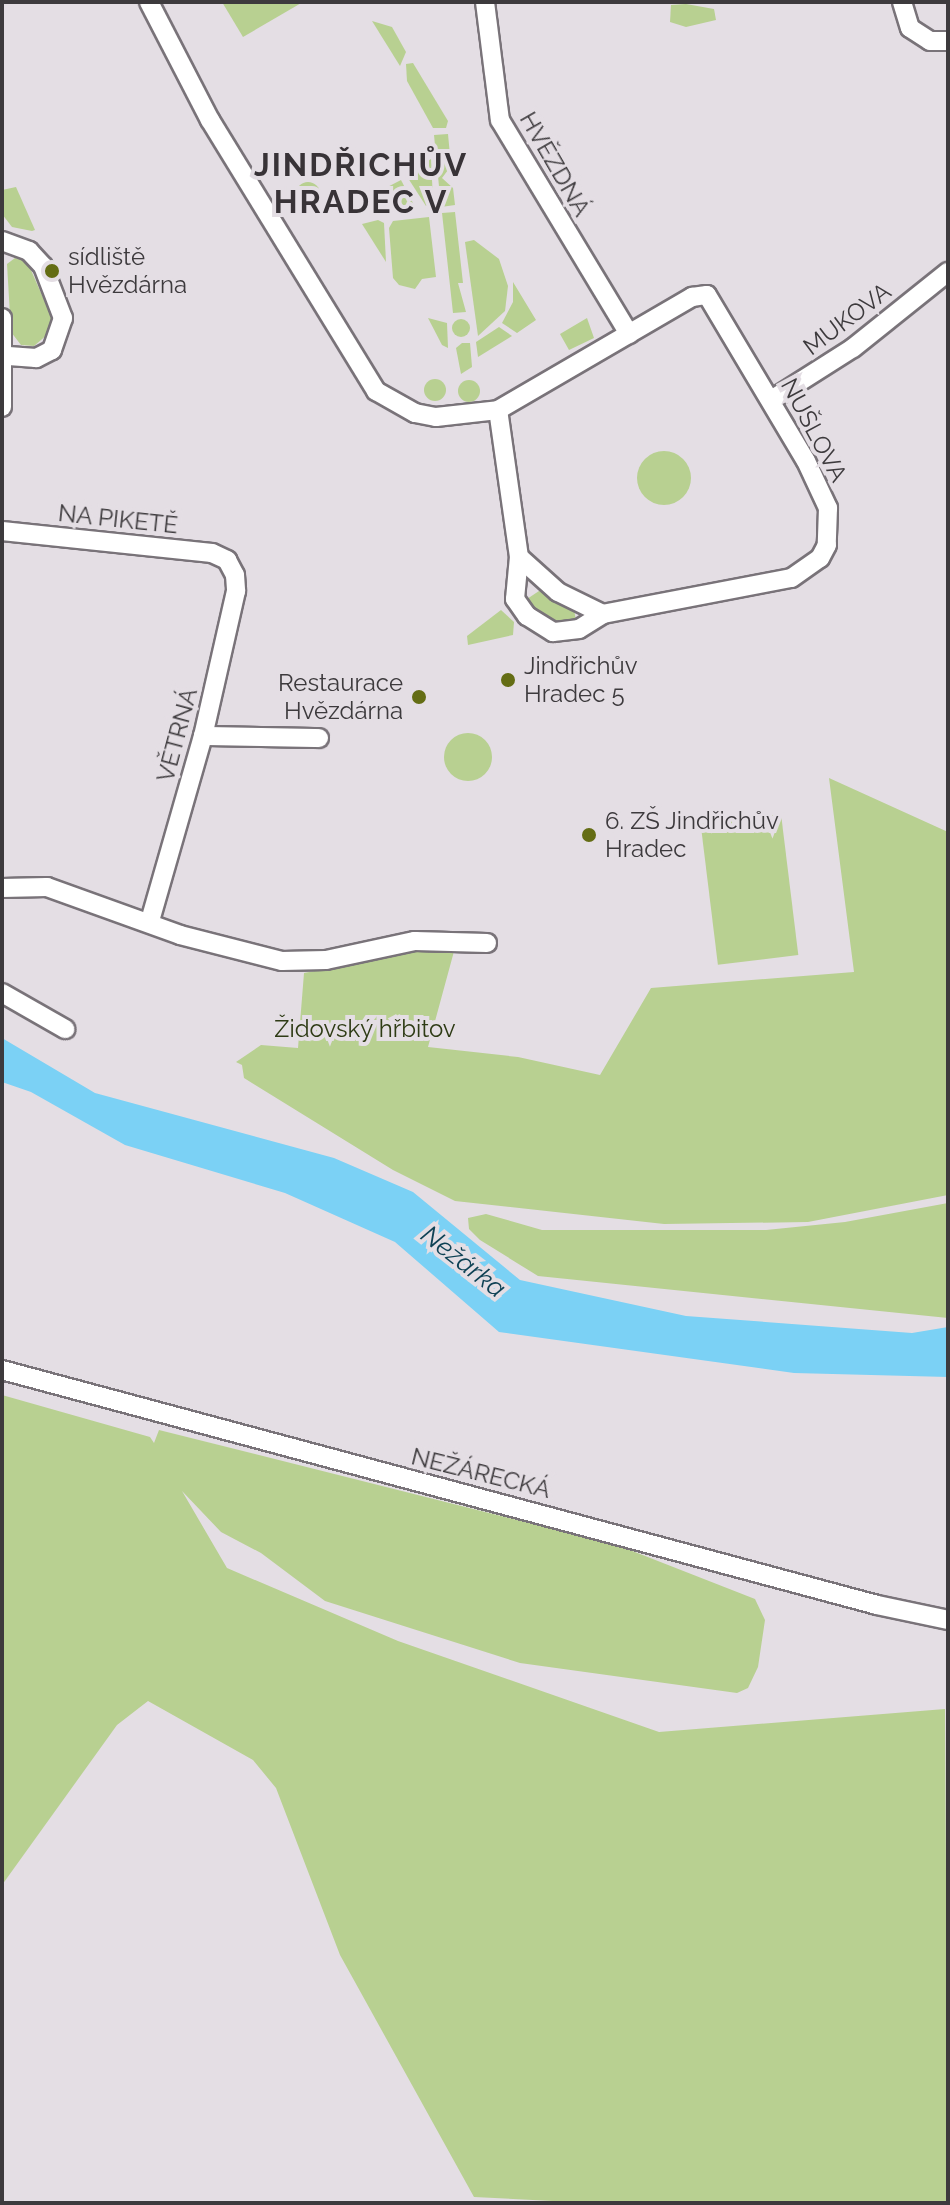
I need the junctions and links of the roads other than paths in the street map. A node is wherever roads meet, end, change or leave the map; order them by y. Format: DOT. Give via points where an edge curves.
graph roads {
  1 [pos="149,2"];
  2 [pos="485,2"];
  3 [pos="902,2"];
  4 [pos="948,41"];
  5 [pos="2,241"];
  6 [pos="948,272"];
  7 [pos="2,318"];
  8 [pos="629,334"];
  9 [pos="5,356"];
  10 [pos="771,400"];
  11 [pos="2,407"];
  12 [pos="498,410"];
  13 [pos="2,531"];
  14 [pos="519,557"];
  15 [pos="227,560"];
  16 [pos="603,614"];
  17 [pos="203,736"];
  18 [pos="319,738"];
  19 [pos="2,888"];
  20 [pos="150,921"];
  21 [pos="487,943"];
  22 [pos="2,993"];
  23 [pos="65,1029"];
  24 [pos="2,1370"];
  25 [pos="948,1620"];
  1 -- 12 [label="street" via="210,120 376,391 415,413 436,417"];
  2 -- 8 [label="street, HVĚZDNÁ" via="500,120"];
  3 -- 4 [label="street" via="910,28 930,41"];
  5 -- 9 [label="street" via="29,251 43,266 63,318 52,350 36,358"];
  6 -- 10 [label="street, MUKOVA" via="853,348"];
  7 -- 9 [label="street"];
  8 -- 10 [label="street, NUŠLOVA" via="692,297 707,295"];
  8 -- 12 [label="street"];
  9 -- 11 [label="street"];
  10 -- 16 [label="street, NUŠLOVA" via="828,508 830,525 820,558 791,578"];
  12 -- 14 [label="street"];
  13 -- 15 [label="street, NA PIKETĚ" via="212,553"];
  14 -- 16 [label="street" via="558,592"];
  14 -- 16 [label="street, NUŠLOVA" via="515,599 536,624 564,632"];
  15 -- 17 [label="street, VĚTRNÁ" via="236,591"];
  17 -- 18 [label="street"];
  17 -- 20 [label="street, VĚTRNÁ"];
  19 -- 20 [label="street" via="47,887"];
  20 -- 21 [label="street" via="180,935 282,961 326,960 415,941"];
  22 -- 23 [label="street"];
  24 -- 25 [label="street, NEŽÁRECKÁ"];
}
